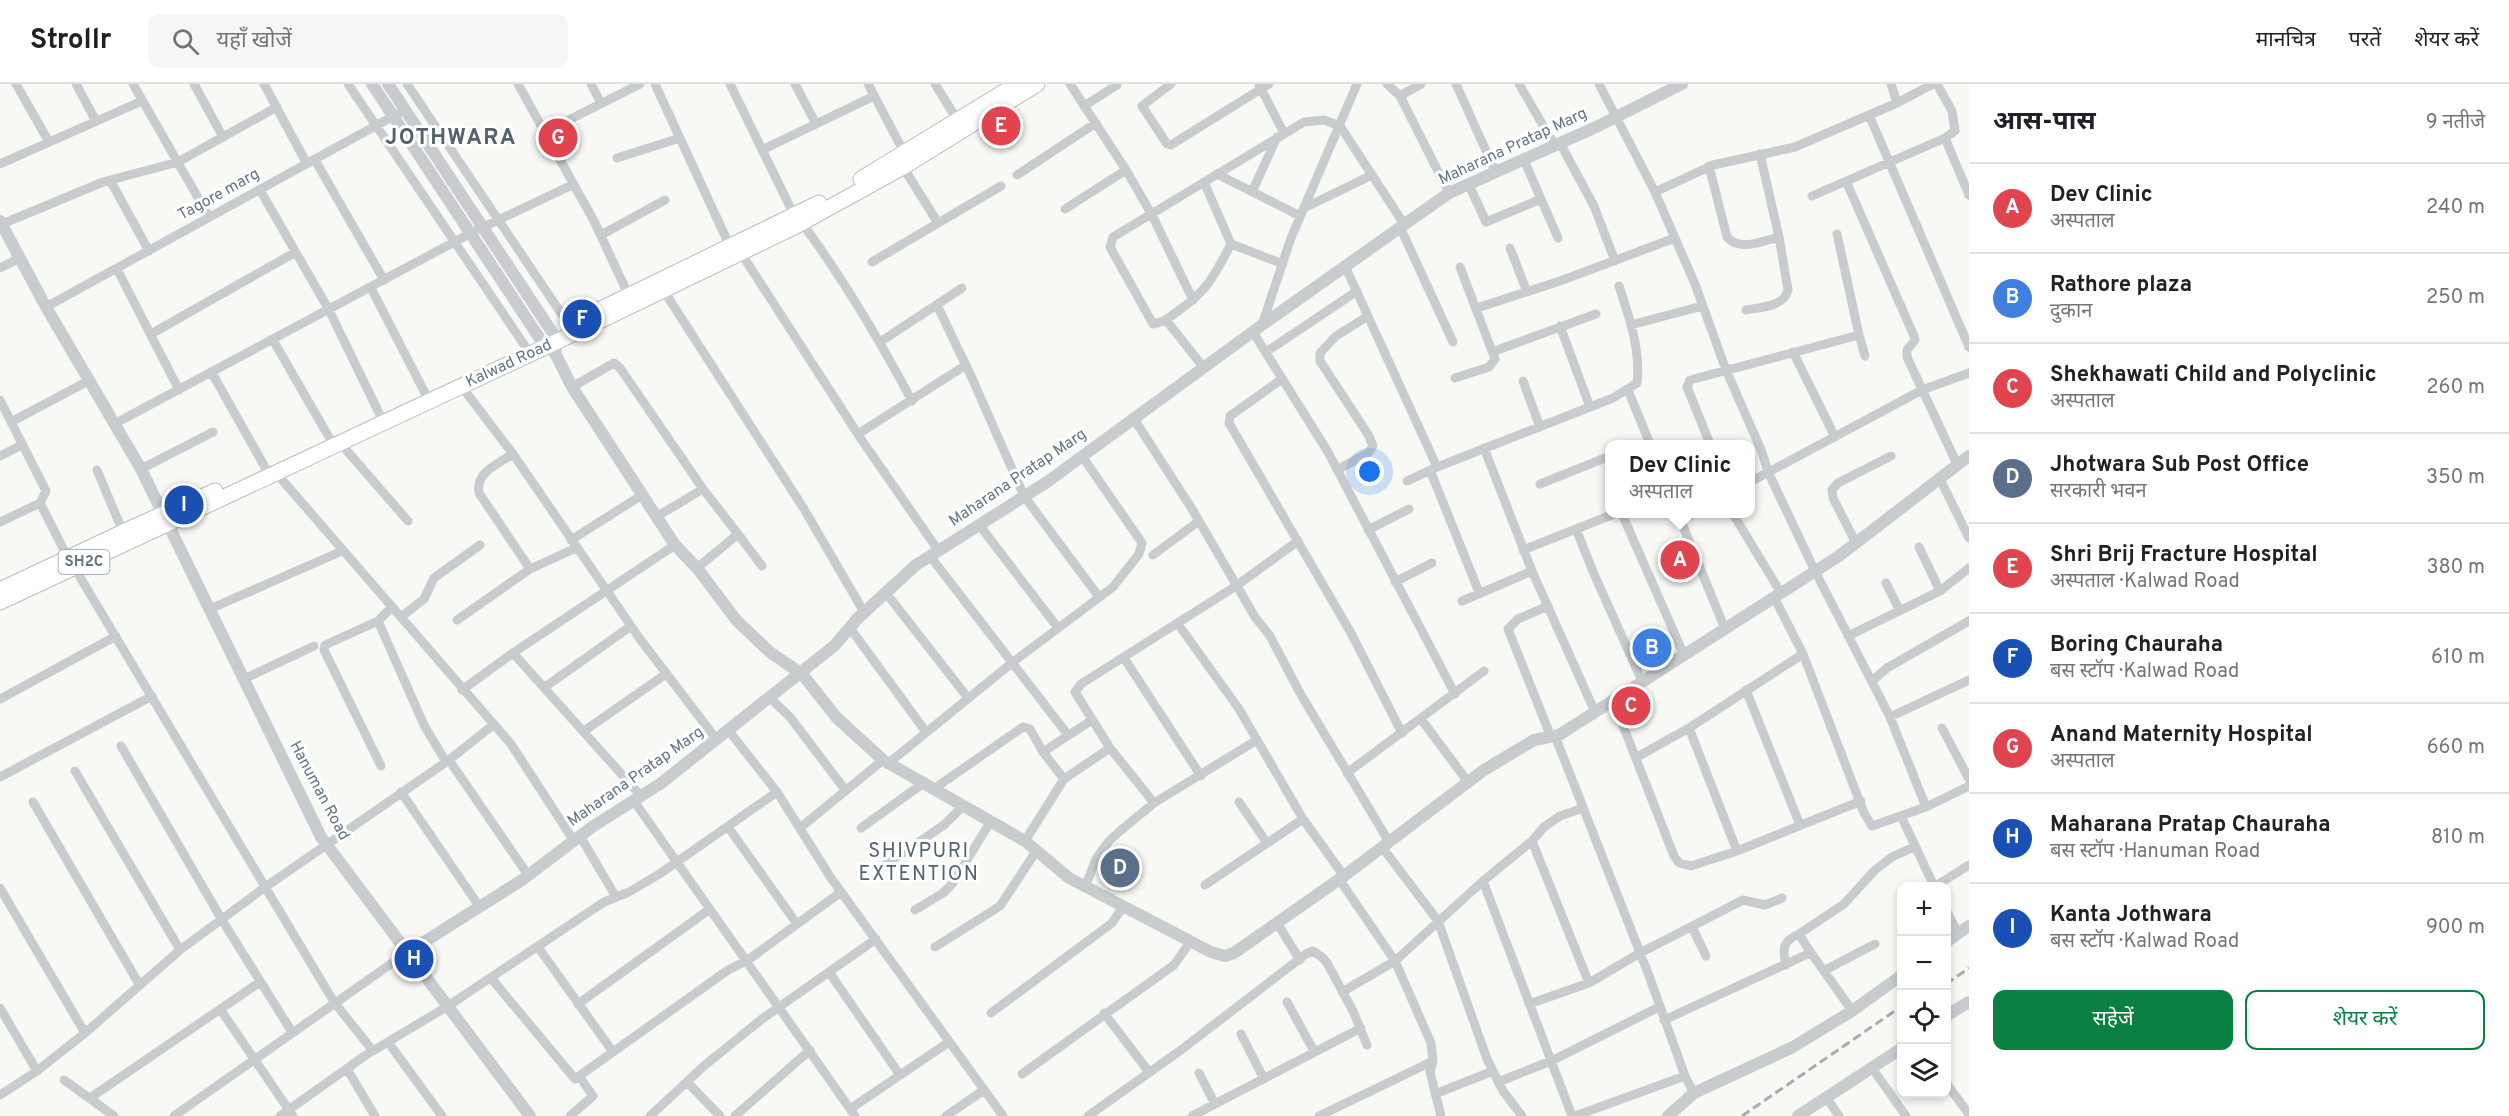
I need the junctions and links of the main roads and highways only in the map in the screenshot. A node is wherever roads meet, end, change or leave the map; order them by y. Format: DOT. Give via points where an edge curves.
graph roads {
  1 [pos="1017,84"];
  2 [pos="1037,84"];
  3 [pos="904,161"];
  4 [pos="736,252"];
  5 [pos="550,343"];
  6 [pos="336,441"];
  7 [pos="166,519"];
  8 [pos="71,562"];
  9 [pos="0,590"];
  10 [pos="0,602"];
  1 -- 3 [label="main road, Kalwad Road / SH2C"];
  2 -- 3 [label="main road, Kalwad Road / SH2C"];
  3 -- 4 [label="main road, Kalwad Road / SH2C"];
  4 -- 5 [label="main road, Kalwad Road / SH2C" via="664,291"];
  4 -- 5 [label="main road, Kalwad Road / SH2C" via="569,325"];
  5 -- 6 [label="main road, Kalwad Road / SH2C" via="462,387"];
  5 -- 6 [label="main road, Kalwad Road / SH2C" via="525,346 380,415"];
  6 -- 7 [label="main road, Kalwad Road / SH2C"];
  7 -- 8 [label="main road, Kalwad Road / SH2C"];
  7 -- 8 [label="main road, Kalwad Road / SH2C" via="123,532"];
  8 -- 9 [label="main road, Kalwad Road / SH2C"];
  8 -- 10 [label="main road, Kalwad Road / SH2C"];
}
